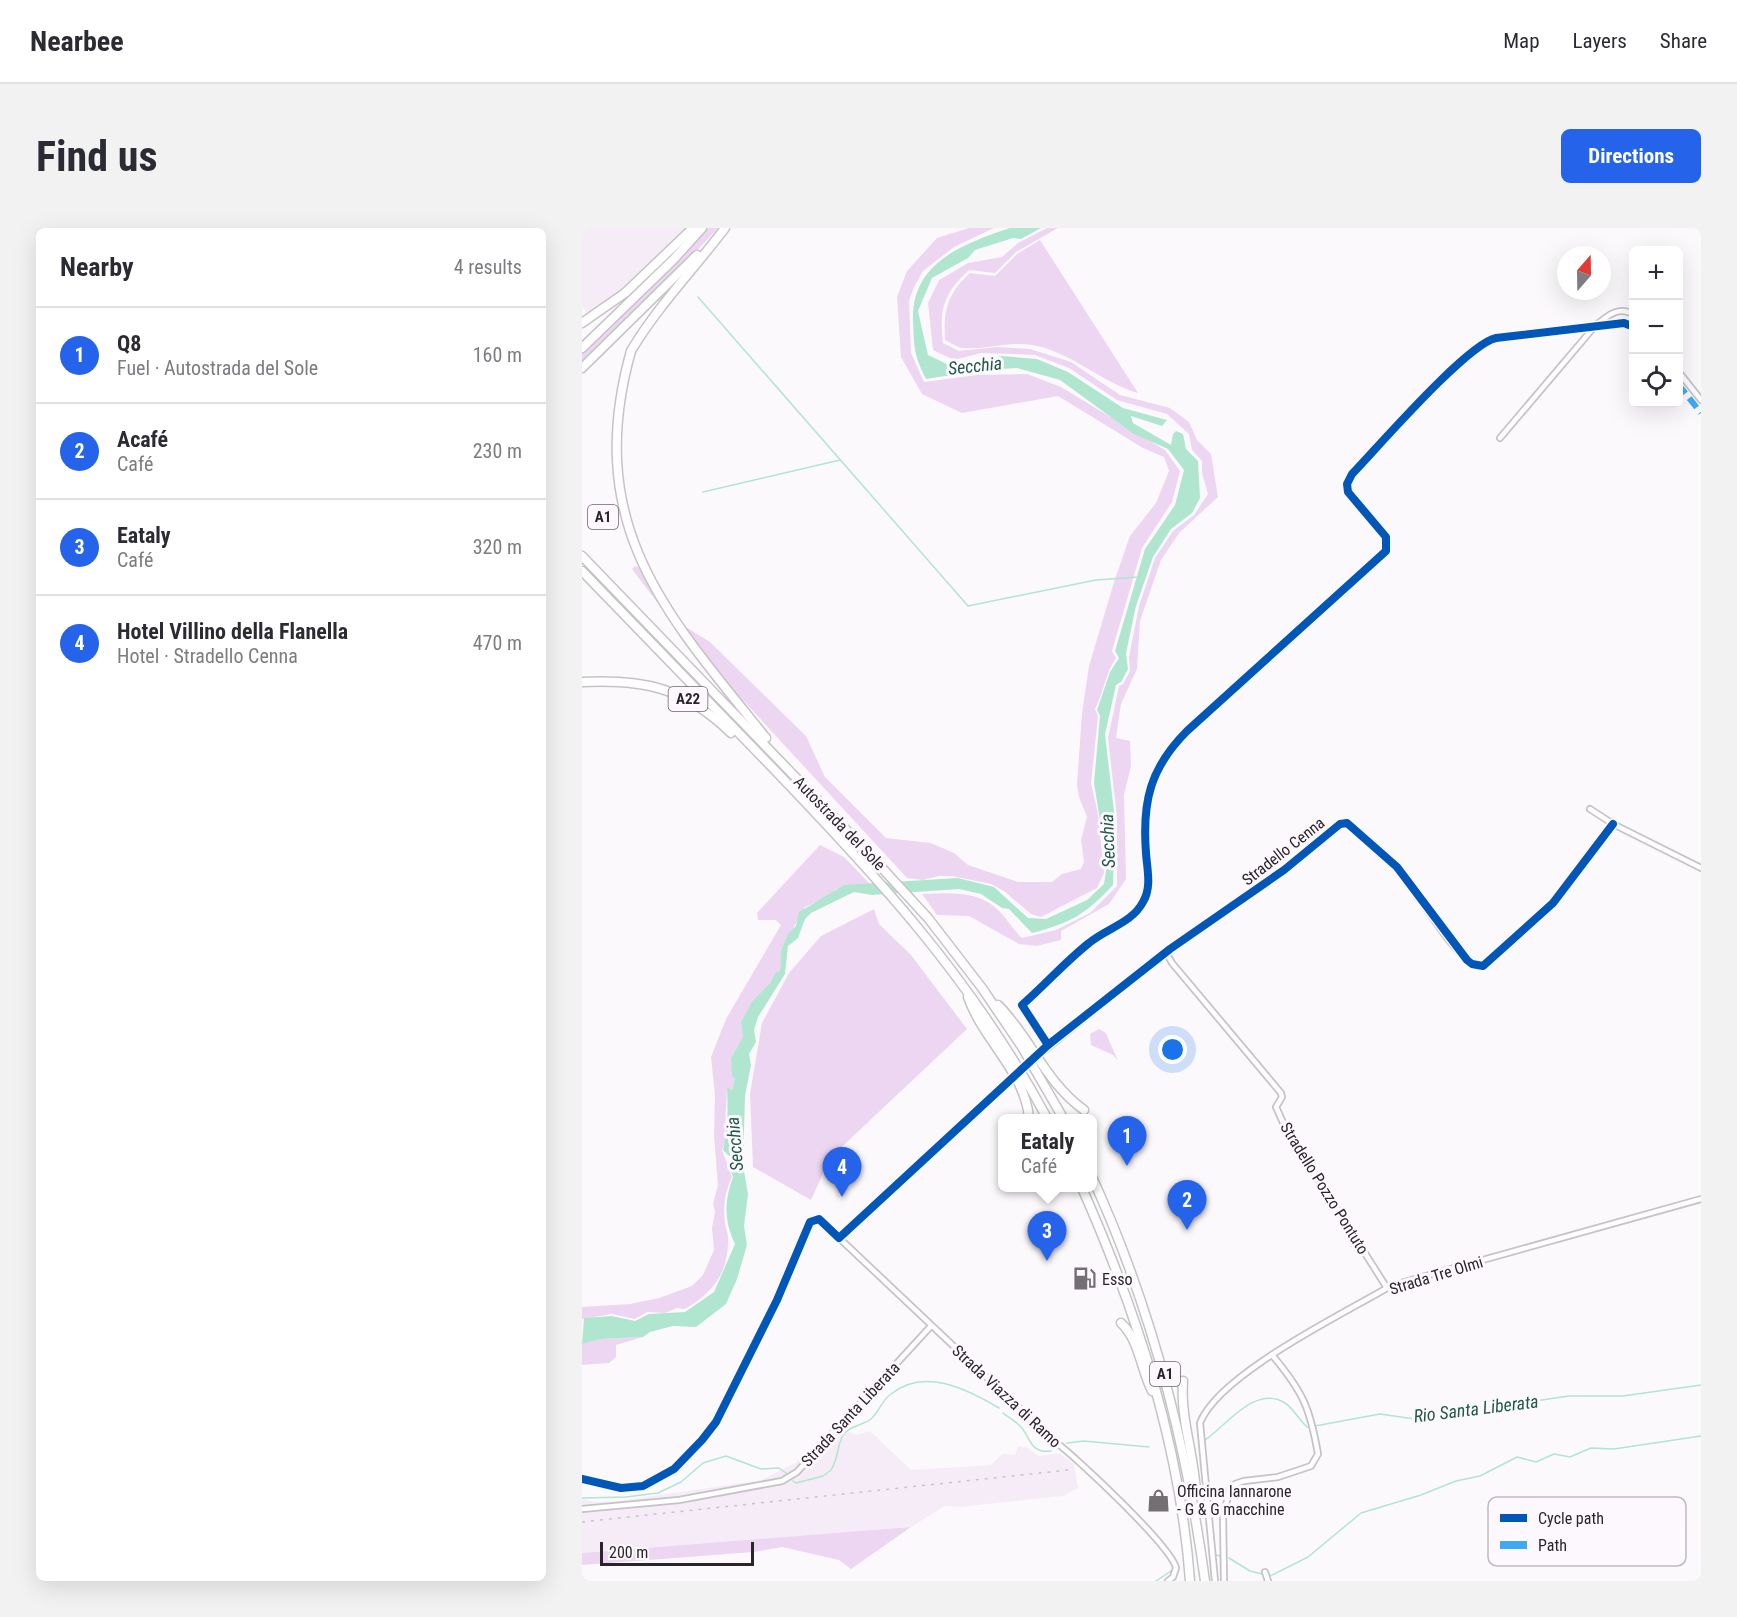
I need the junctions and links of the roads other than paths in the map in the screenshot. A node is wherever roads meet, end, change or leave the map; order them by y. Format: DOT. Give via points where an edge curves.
graph roads {
  1 [pos="693,228"];
  2 [pos="702,228"];
  3 [pos="723,228"];
  4 [pos="1629,312"];
  5 [pos="582,323"];
  6 [pos="582,348"];
  7 [pos="582,368"];
  8 [pos="1683,377"];
  9 [pos="613,389"];
  10 [pos="1701,400"];
  11 [pos="1500,438"];
  12 [pos="582,556"];
  13 [pos="582,571"];
  14 [pos="674,635"];
  15 [pos="582,682"];
  16 [pos="772,767"];
  17 [pos="798,778"];
  18 [pos="1590,809"];
  19 [pos="1613,824"];
  20 [pos="1701,868"];
  21 [pos="1170,949"];
  22 [pos="964,986"];
  23 [pos="982,988"];
  24 [pos="1039,1054"];
  25 [pos="1010,1079"];
  26 [pos="1084,1110"];
  27 [pos="1028,1114"];
  28 [pos="1044,1114"];
  29 [pos="1060,1114"];
  30 [pos="1097,1189"];
  31 [pos="1084,1192"];
  32 [pos="1701,1200"];
  33 [pos="819,1219"];
  34 [pos="839,1238"];
  35 [pos="1387,1288"];
  36 [pos="1121,1323"];
  37 [pos="931,1326"];
  38 [pos="1273,1356"];
  39 [pos="1183,1381"];
  40 [pos="1160,1404"];
  41 [pos="582,1509"];
  42 [pos="1197,1516"];
  43 [pos="1265,1572"];
  44 [pos="1168,1581"];
  45 [pos="1190,1581"];
  46 [pos="1205,1581"];
  47 [pos="1215,1581"];
  48 [pos="1223,1581"];
  49 [pos="1268,1581"];
  1 -- 5 [label="highway" via="625,293"];
  2 -- 6 [label="highway"];
  3 -- 7 [label="highway"];
  3 -- 9 [label="highway" via="637,342"];
  4 -- 11 [label="street" via="1615,312 1595,326"];
  8 -- 10 [label="street"];
  12 -- 17 [label="highway, Autostrada del Sole"];
  13 -- 16 [label="highway, Autostrada del Sole"];
  14 -- 17 [label="highway"];
  15 -- 16 [label="highway, A22" via="635,682 674,692 706,711"];
  16 -- 22 [label="highway, Autostrada del Sole" via="914,920"];
  17 -- 23 [label="highway, Autostrada del Sole" via="928,918"];
  18 -- 19 [label="street"];
  19 -- 20 [label="street"];
  19 -- 21 [label="street, Stradello Cenna" via="1553,903 1483,966 1467,960 1397,867 1345,822 1284,870"];
  21 -- 24 [label="street, Stradello Cenna"];
  21 -- 35 [label="street, Stradello Pozzo Pontuto" via="1172,963 1281,1093 1276,1107 1285,1127"];
  22 -- 27 [label="highway" via="974,1014 1021,1087"];
  22 -- 28 [label="highway, Autostrada del Sole" via="1019,1068"];
  23 -- 26 [label="highway" via="1009,1016 1057,1087"];
  23 -- 29 [label="highway, Autostrada del Sole"];
  25 -- 34 [label="street"];
  30 -- 42 [label="highway, A1" via="1137,1286 1160,1356"];
  31 -- 40 [label="highway, A1" via="1129,1302"];
  32 -- 35 [label="street, Strada Tre Olmi"];
  33 -- 34 [label="street, Strada Viazza di Ramo"];
  34 -- 37 [label="street, Strada Viazza di Ramo"];
  35 -- 38 [label="street, Strada Tre Olmi"];
  36 -- 40 [label="highway" via="1133,1339 1145,1377"];
  37 -- 41 [label="street, Strada Santa Liberata" via="797,1472 782,1481 679,1500"];
  37 -- 44 [label="street, Strada Viazza di Ramo" via="1093,1475 1165,1548 1176,1568"];
  38 -- 47 [label="street, Strada Tre Olmi" via="1248,1371 1203,1414 1200,1423"];
  38 -- 48 [label="street" via="1302,1394 1318,1454 1311,1466 1278,1477 1244,1481 1230,1490 1223,1515"];
  39 -- 42 [label="highway"];
  40 -- 45 [label="highway, A1" via="1179,1494"];
  42 -- 46 [label="highway, A1"];
  43 -- 49 [label="street"];
}
